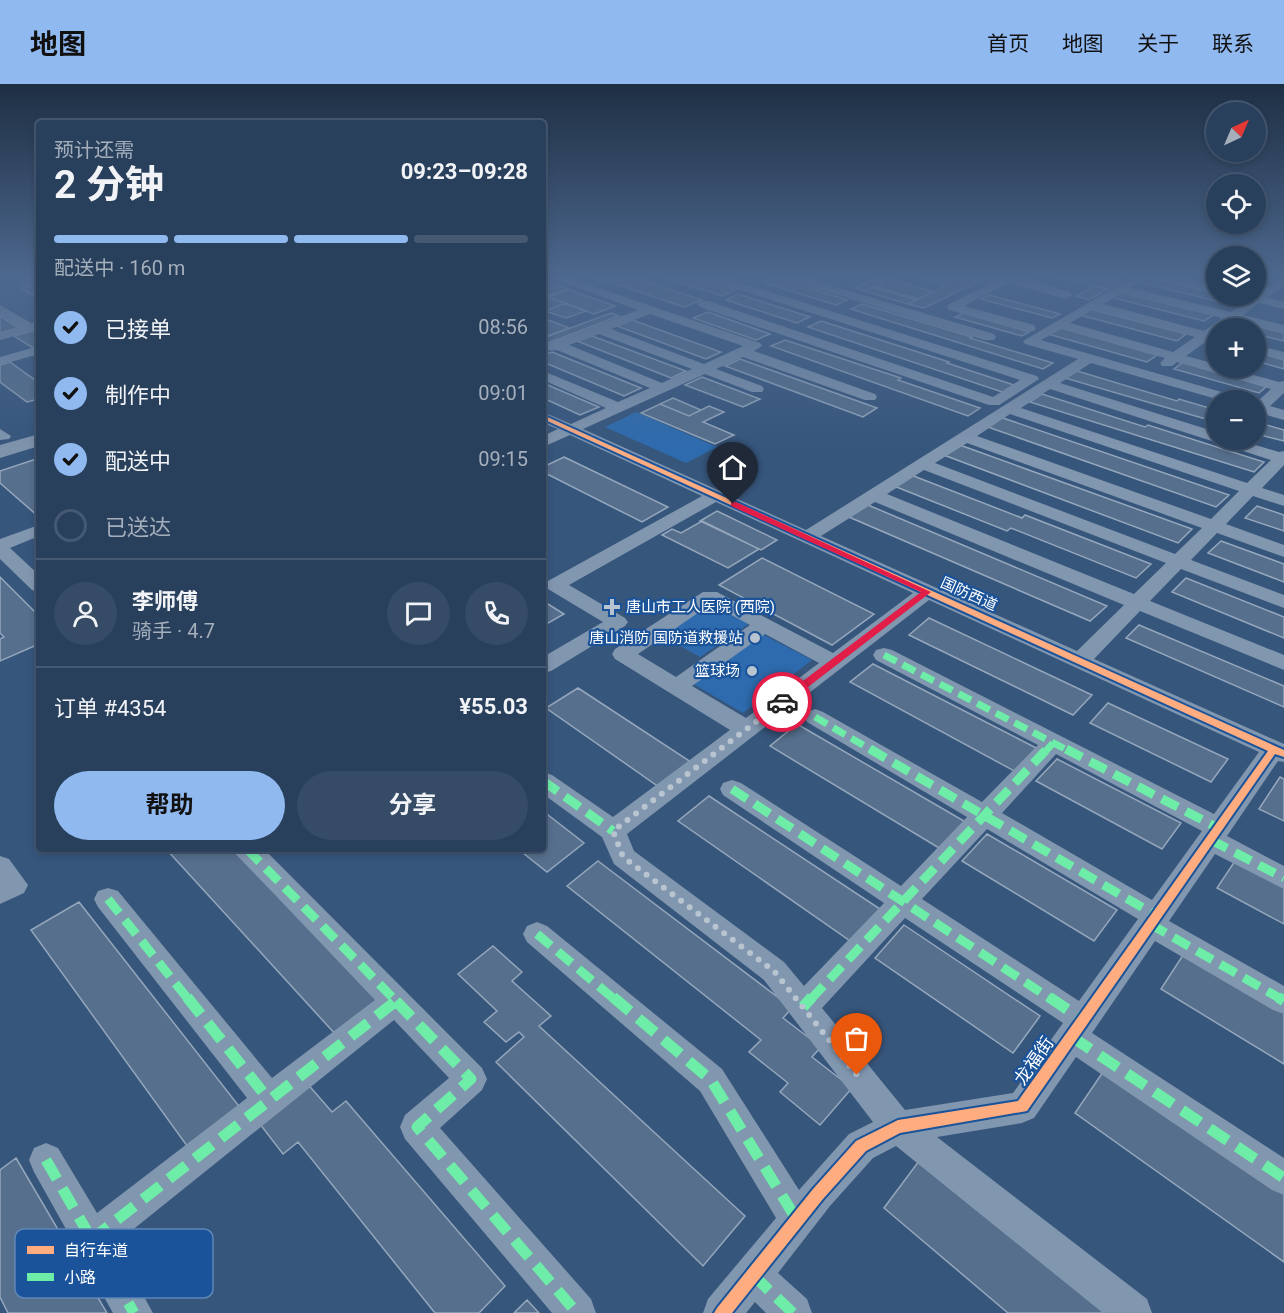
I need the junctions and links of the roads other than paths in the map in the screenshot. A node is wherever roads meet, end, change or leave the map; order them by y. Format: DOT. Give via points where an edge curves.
graph roads {
  1 [pos="584,334"];
  2 [pos="612,334"];
  3 [pos="713,334"];
  4 [pos="785,334"];
  5 [pos="798,334"];
  6 [pos="891,334"];
  7 [pos="980,334"];
  8 [pos="1041,334"];
  9 [pos="1095,334"];
  10 [pos="989,337"];
  11 [pos="1206,340"];
  12 [pos="550,348"];
  13 [pos="749,349"];
  14 [pos="36,352"];
  15 [pos="1266,352"];
  16 [pos="1284,356"];
  17 [pos="1175,357"];
  18 [pos="1089,358"];
  19 [pos="0,361"];
  20 [pos="705,369"];
  21 [pos="546,376"];
  22 [pos="1149,376"];
  23 [pos="1048,384"];
  24 [pos="1283,387"];
  25 [pos="663,388"];
  26 [pos="758,389"];
  27 [pos="1206,392"];
  28 [pos="870,397"];
  29 [pos="1266,400"];
  30 [pos="619,408"];
  31 [pos="1009,409"];
  32 [pos="1266,410"];
  33 [pos="1284,415"];
  34 [pos="546,418"];
  35 [pos="36,426"];
  36 [pos="570,429"];
  37 [pos="1206,434"];
  38 [pos="966,436"];
  39 [pos="1,440"];
  40 [pos="36,440"];
  41 [pos="546,441"];
  42 [pos="1259,450"];
  43 [pos="1283,457"];
  44 [pos="923,464"];
  45 [pos="1250,490"];
  46 [pos="874,495"];
  47 [pos="715,496"];
  48 [pos="1284,501"];
  49 [pos="1214,526"];
  50 [pos="36,531"];
  51 [pos="807,537"];
  52 [pos="0,547"];
  53 [pos="1284,551"];
  54 [pos="1178,561"];
  55 [pos="36,583"];
  56 [pos="927,592"];
  57 [pos="1137,602"];
  58 [pos="1284,602"];
  59 [pos="764,625"];
  60 [pos="884,655"];
  61 [pos="1079,661"];
  62 [pos="834,662"];
  63 [pos="1284,663"];
  64 [pos="546,666"];
  65 [pos="676,687"];
  66 [pos="815,717"];
  67 [pos="746,729"];
  68 [pos="1053,743"];
  69 [pos="1279,751"];
  70 [pos="546,783"];
  71 [pos="732,789"];
  72 [pos="984,815"];
  73 [pos="613,831"];
  74 [pos="1215,834"];
  75 [pos="250,852"];
  76 [pos="0,866"];
  77 [pos="1284,878"];
  78 [pos="0,893"];
  79 [pos="108,899"];
  80 [pos="903,902"];
  81 [pos="1154,920"];
  82 [pos="537,934"];
  83 [pos="396,1001"];
  84 [pos="1284,1002"];
  85 [pos="803,1007"];
  86 [pos="1077,1028"];
  87 [pos="269,1100"];
  88 [pos="898,1127"];
  89 [pos="46,1160"];
  90 [pos="1284,1178"];
  91 [pos="797,1220"];
  92 [pos="86,1229"];
  93 [pos="106,1229"];
  94 [pos="753,1275"];
  95 [pos="125,1298"];
  96 [pos="134,1313"];
  97 [pos="577,1313"];
  98 [pos="722,1313"];
  99 [pos="793,1313"];
  100 [pos="1133,1313"];
  1 -- 12 [label="street"];
  2 -- 20 [label="street"];
  3 -- 13 [label="street"];
  4 -- 13 [label="street"];
  5 -- 6 [label="street" via="994,402 1032,379"];
  7 -- 10 [label="street"];
  8 -- 18 [label="street" via="1030,341"];
  9 -- 17 [label="street"];
  11 -- 17 [label="street"];
  12 -- 25 [label="street"];
  13 -- 20 [label="street"];
  13 -- 28 [label="street"];
  14 -- 19 [label="street"];
  15 -- 16 [label="street"];
  17 -- 22 [label="street"];
  17 -- 24 [label="street"];
  18 -- 22 [label="street"];
  18 -- 23 [label="street"];
  20 -- 25 [label="street"];
  20 -- 26 [label="street"];
  21 -- 30 [label="street"];
  22 -- 27 [label="street"];
  23 -- 31 [label="street"];
  23 -- 37 [label="street"];
  24 -- 29 [label="street"];
  25 -- 30 [label="street"];
  30 -- 36 [label="street"];
  31 -- 38 [label="street"];
  31 -- 45 [label="street"];
  32 -- 33 [label="street"];
  34 -- 36 [label="street, 国防西道"];
  35 -- 39 [label="main road"];
  36 -- 41 [label="street"];
  36 -- 47 [label="street, 国防西道"];
  38 -- 44 [label="street"];
  38 -- 49 [label="street"];
  39 -- 40 [label="main road"];
  42 -- 43 [label="street"];
  43 -- 45 [label="street"];
  44 -- 46 [label="street"];
  44 -- 54 [label="street"];
  45 -- 48 [label="street"];
  45 -- 49 [label="street"];
  46 -- 51 [label="street"];
  46 -- 57 [label="street"];
  47 -- 51 [label="street, 国防西道"];
  47 -- 64 [label="street" via="555,585 618,622"];
  49 -- 53 [label="street"];
  49 -- 54 [label="street"];
  50 -- 52 [label="street"];
  51 -- 56 [label="street, 国防西道"];
  52 -- 55 [label="street"];
  54 -- 57 [label="street"];
  54 -- 58 [label="street"];
  56 -- 61 [label="street, 国防西道"];
  56 -- 62 [label="street"];
  57 -- 61 [label="street"];
  57 -- 63 [label="street"];
  59 -- 62 [label="street"];
  59 -- 65 [label="street"];
  59 -- 65 [label="street" via="710,596 622,654"];
  60 -- 68 [label="street"];
  61 -- 69 [label="street, 国防西道"];
  62 -- 67 [label="street"];
  65 -- 67 [label="street"];
  66 -- 72 [label="street"];
  67 -- 73 [label="street"];
  68 -- 72 [label="street"];
  68 -- 74 [label="street"];
  69 -- 74 [label="street, 龙福街"];
  70 -- 73 [label="street"];
  71 -- 80 [label="street"];
  72 -- 80 [label="street"];
  72 -- 81 [label="street"];
  73 -- 85 [label="street" via="623,857 774,971"];
  74 -- 77 [label="street"];
  74 -- 81 [label="street, 龙福街"];
  75 -- 83 [label="street"];
  76 -- 78 [label="street" via="14,885"];
  79 -- 87 [label="street"];
  80 -- 85 [label="street"];
  80 -- 86 [label="street"];
  81 -- 84 [label="street"];
  81 -- 86 [label="street, 龙福街"];
  82 -- 91 [label="street" via="711,1080"];
  83 -- 87 [label="street"];
  83 -- 97 [label="street" via="471,1079 417,1127"];
  85 -- 88 [label="street"];
  86 -- 88 [label="street, 龙福街" via="1022,1107"];
  86 -- 90 [label="street"];
  87 -- 93 [label="street"];
  88 -- 91 [label="street, 龙福街" via="861,1146"];
  88 -- 100 [label="street"];
  89 -- 92 [label="street"];
  91 -- 94 [label="street, 龙福街"];
  94 -- 98 [label="street, 龙福街"];
  94 -- 99 [label="street"];
  95 -- 96 [label="street"];
}
